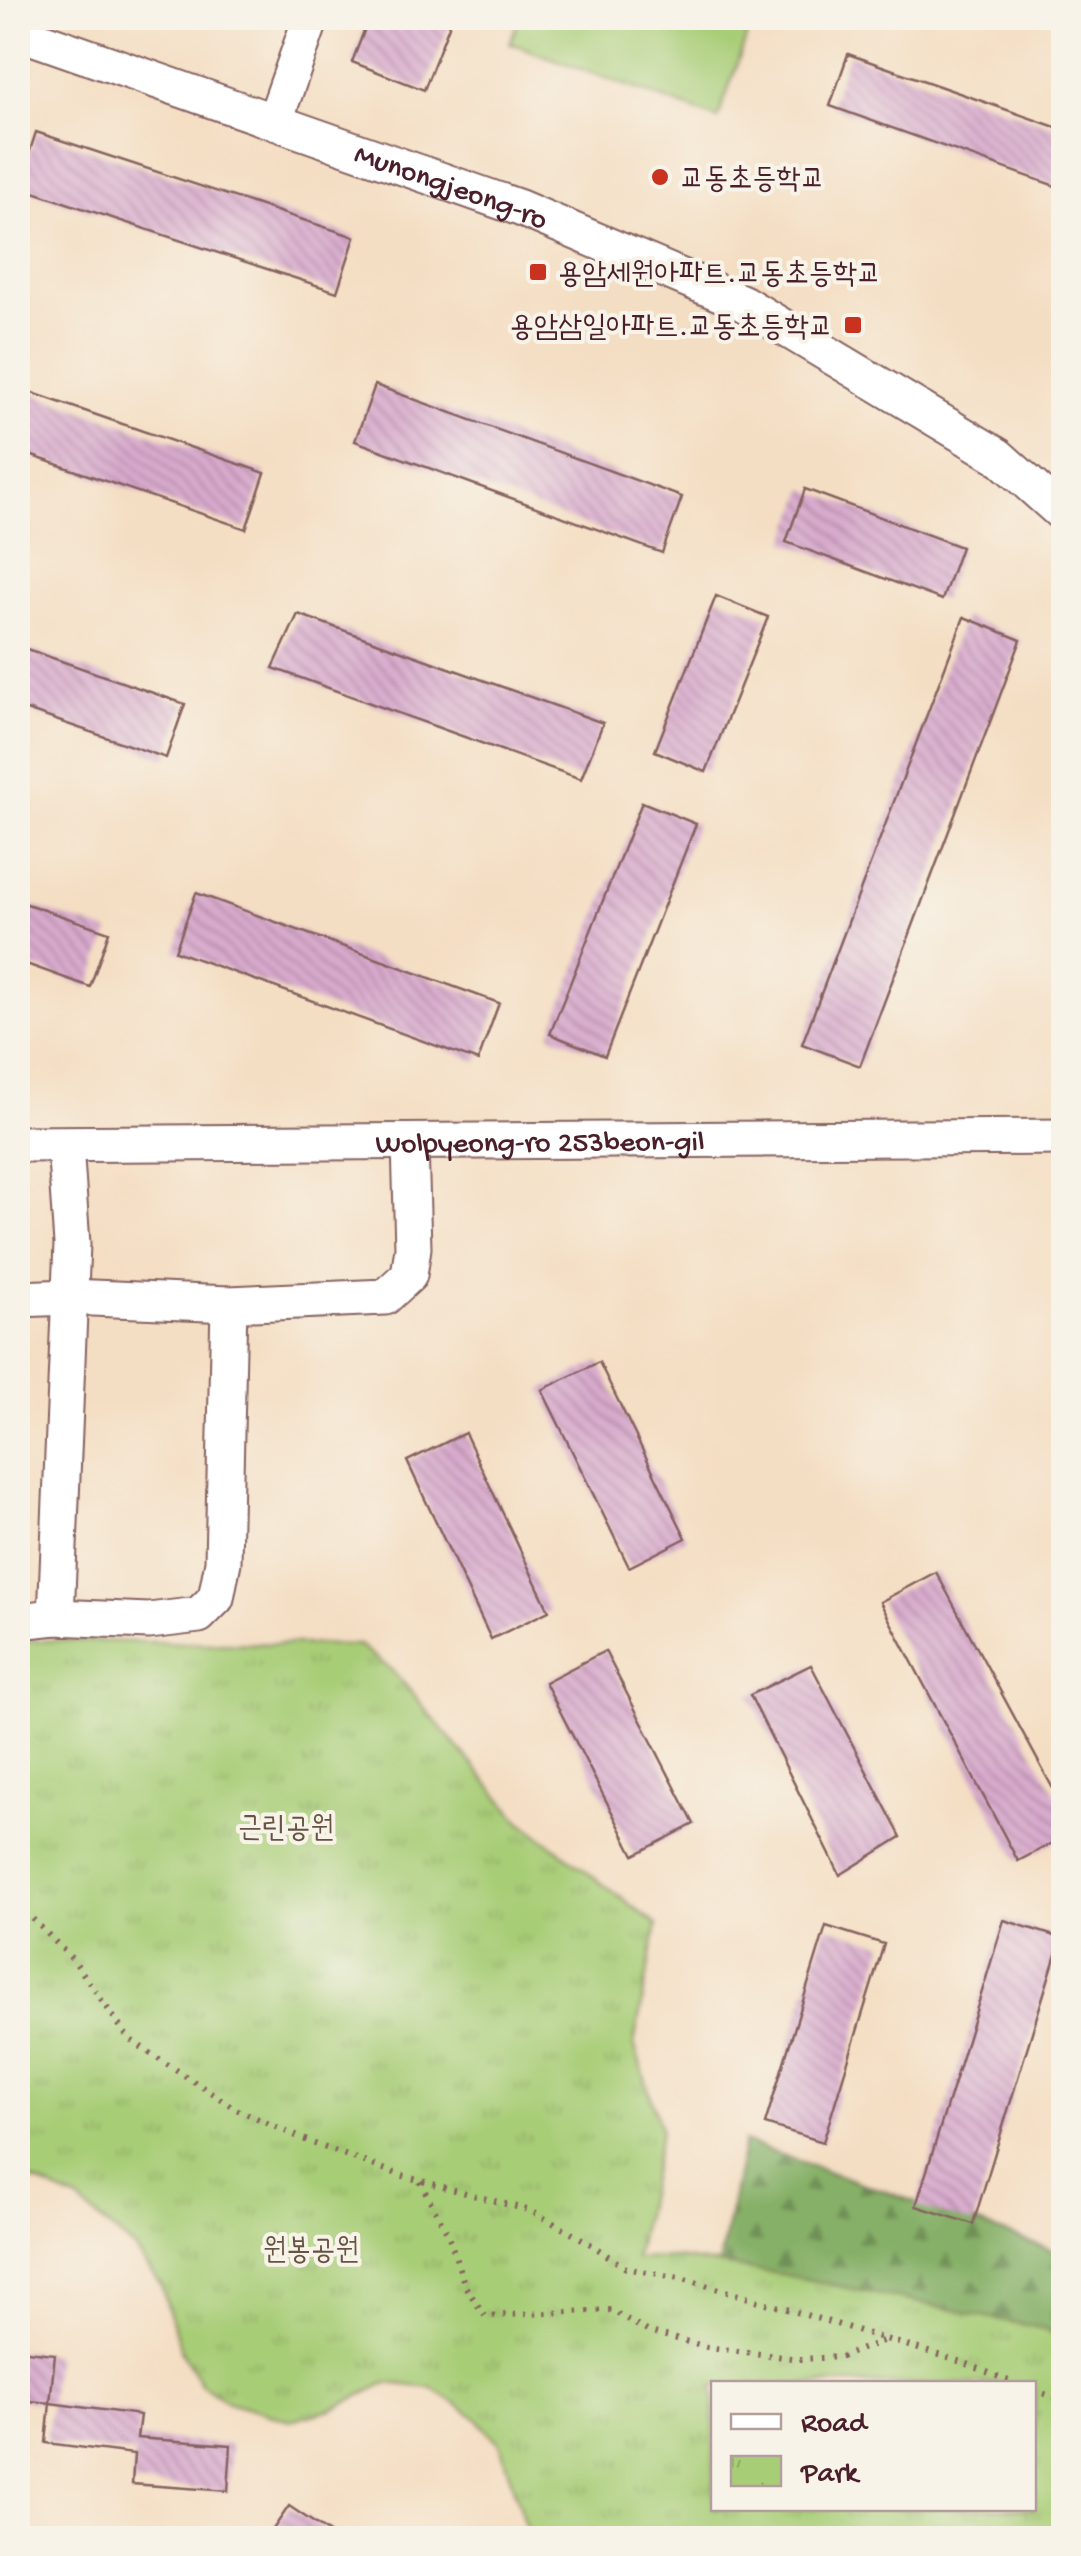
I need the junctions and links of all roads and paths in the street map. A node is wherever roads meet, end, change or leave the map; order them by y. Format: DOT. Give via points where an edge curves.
graph roads {
  1 [pos="310,18"];
  2 [pos="18,32"];
  3 [pos="275,120"];
  4 [pos="1064,515"];
  5 [pos="1064,1137"];
  6 [pos="18,1144"];
  7 [pos="410,1144"];
  8 [pos="65,1145"];
  9 [pos="70,1296"];
  10 [pos="18,1299"];
  11 [pos="230,1304"];
  12 [pos="56,1618"];
  13 [pos="18,1622"];
  14 [pos="18,1904"];
  15 [pos="419,2180"];
  16 [pos="887,2339"];
  17 [pos="1009,2381"];
  18 [pos="1036,2391"];
  19 [pos="1064,2401"];
  1 -- 3 [label="street"];
  2 -- 3 [label="street, Munongjeong-ro"];
  3 -- 4 [label="street, Munongjeong-ro" via="520,208 744,303 998,456"];
  5 -- 7 [label="street, Wolpyeong-ro 253beon-gil"];
  6 -- 8 [label="street, Wolpyeong-ro 253beon-gil"];
  7 -- 8 [label="street, Wolpyeong-ro 253beon-gil"];
  7 -- 11 [label="street" via="409,1274 385,1297"];
  8 -- 9 [label="street"];
  9 -- 10 [label="street"];
  9 -- 11 [label="street"];
  9 -- 12 [label="street"];
  11 -- 12 [label="street" via="223,1562 216,1598 200,1615"];
  12 -- 13 [label="street"];
  14 -- 15 [label="path" via="75,1962 129,2039 236,2108"];
  15 -- 16 [label="path" via="530,2211 626,2268"];
  15 -- 16 [label="path" via="485,2316 611,2310 647,2330 707,2347 799,2359 841,2357"];
  16 -- 17 [label="path"];
  18 -- 19 [label="path"];
}
